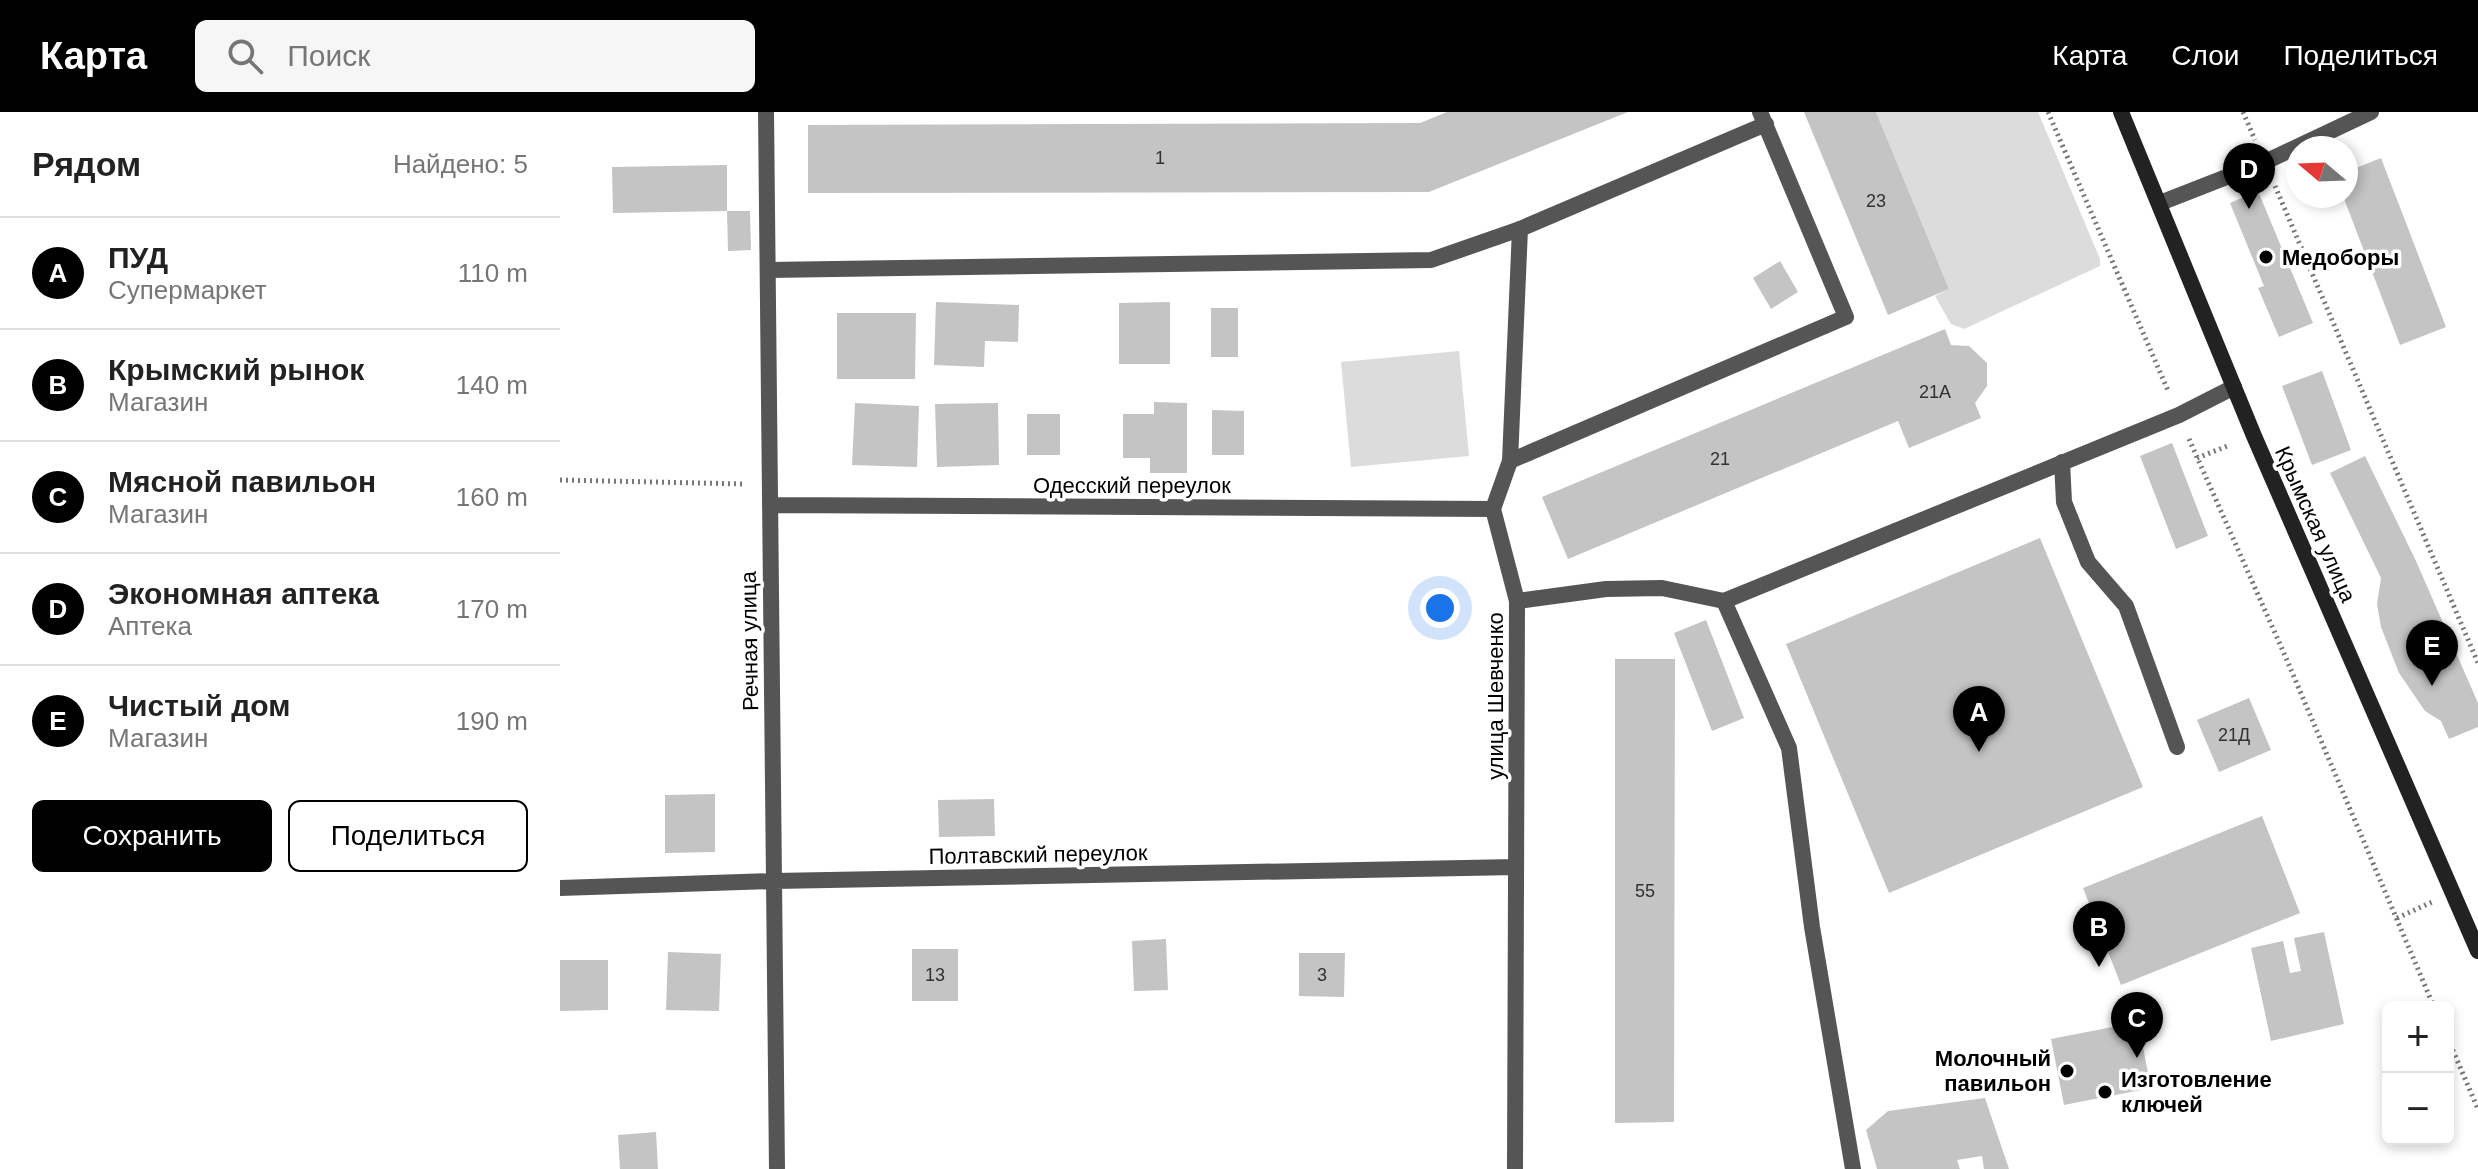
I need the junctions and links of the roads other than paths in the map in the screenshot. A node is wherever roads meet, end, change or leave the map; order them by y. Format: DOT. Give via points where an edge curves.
graph roads {
  1 [pos="766,112"];
  2 [pos="2121,112"];
  3 [pos="2371,112"];
  4 [pos="1763,118"];
  5 [pos="2160,203"];
  6 [pos="1520,229"];
  7 [pos="768,270"];
  8 [pos="2234,387"];
  9 [pos="1510,461"];
  10 [pos="2062,462"];
  11 [pos="770,505"];
  12 [pos="1493,509"];
  13 [pos="1517,601"];
  14 [pos="1724,601"];
  15 [pos="2177,747"];
  16 [pos="1516,867"];
  17 [pos="774,881"];
  18 [pos="560,888"];
  19 [pos="2478,951"];
  20 [pos="777,1169"];
  21 [pos="1515,1169"];
  22 [pos="1853,1169"];
  1 -- 7 [label="street, Речная улица"];
  2 -- 5 [label="main road, Крымская улица"];
  3 -- 5 [label="street"];
  4 -- 6 [label="street"];
  4 -- 9 [label="street" via="1846,317"];
  5 -- 8 [label="main road, Крымская улица"];
  6 -- 7 [label="street" via="1431,260"];
  6 -- 9 [label="street"];
  7 -- 11 [label="street, Речная улица"];
  8 -- 10 [label="street"];
  8 -- 19 [label="main road, Крымская улица"];
  9 -- 12 [label="street"];
  10 -- 14 [label="street"];
  10 -- 15 [label="street" via="2064,502 2083,550 2126,606"];
  11 -- 12 [label="street, Одесский переулок"];
  11 -- 17 [label="street, Речная улица"];
  12 -- 13 [label="street, улица Шевченко"];
  13 -- 14 [label="street" via="1606,589 1662,588"];
  13 -- 16 [label="street, улица Шевченко"];
  14 -- 22 [label="street" via="1789,748 1812,927"];
  16 -- 17 [label="street, Полтавский переулок"];
  16 -- 21 [label="street, улица Шевченко"];
  17 -- 18 [label="street, Полтавский переулок"];
  17 -- 20 [label="street, Речная улица"];
}
